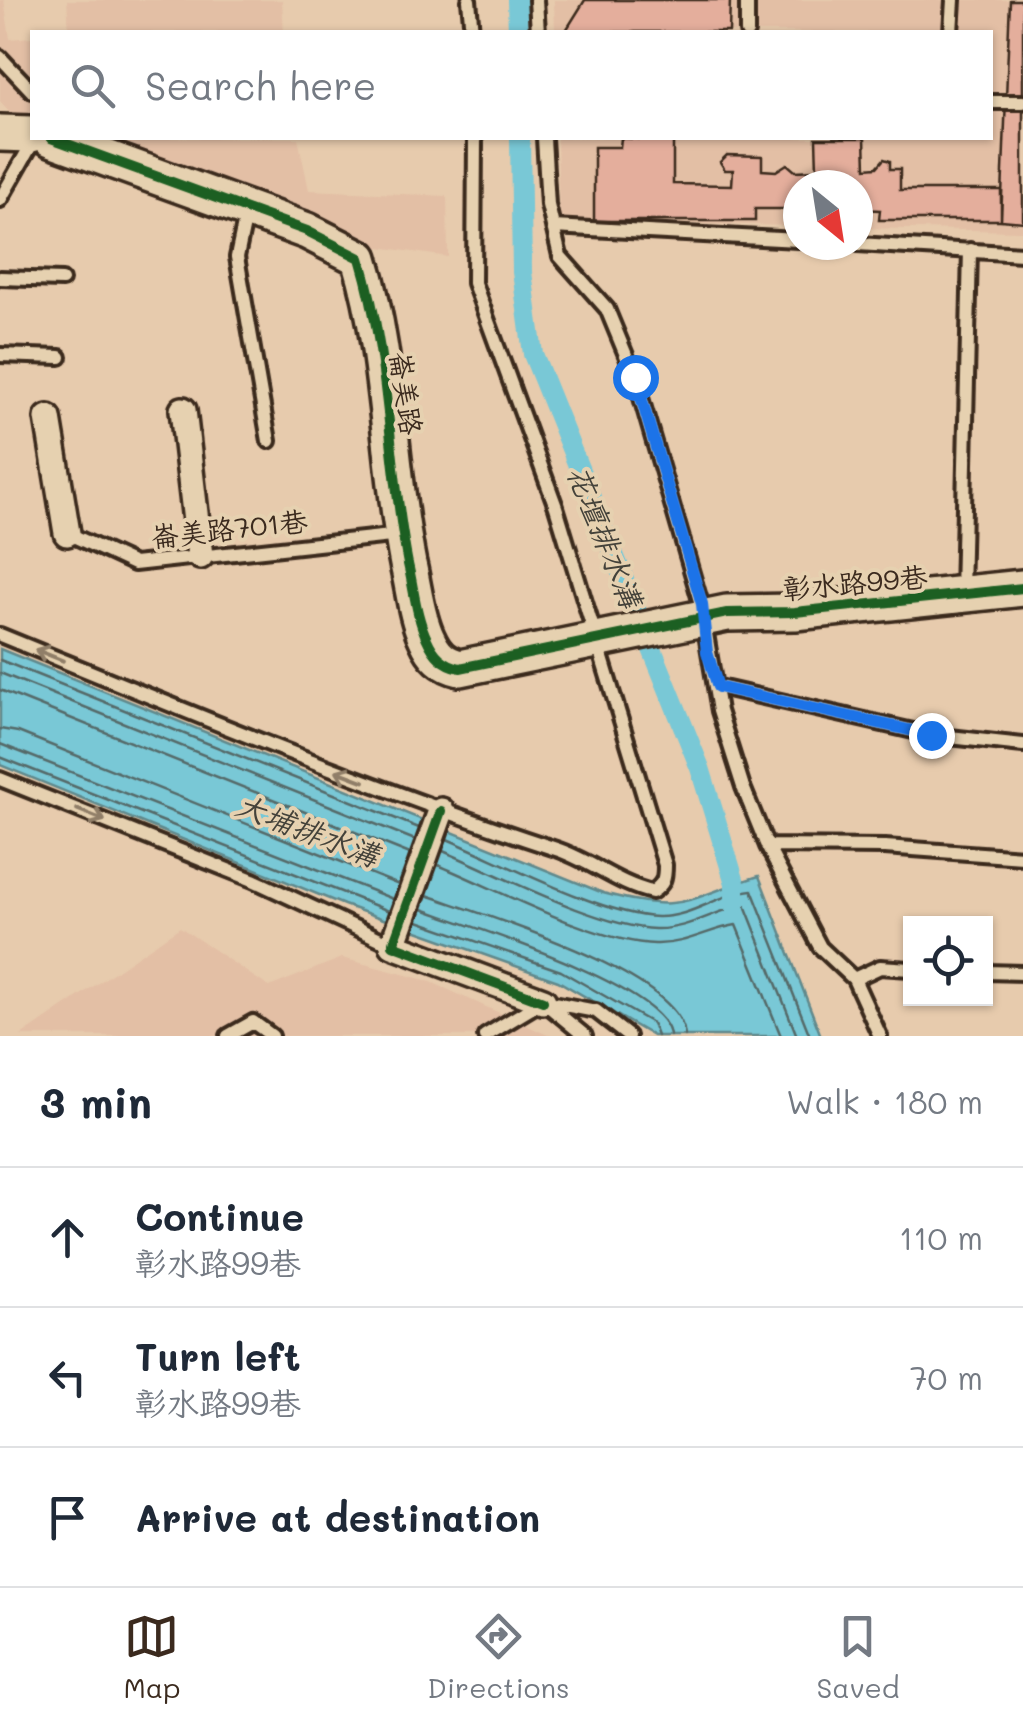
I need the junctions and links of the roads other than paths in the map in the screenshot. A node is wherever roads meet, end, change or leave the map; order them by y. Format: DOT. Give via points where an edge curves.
graph roads {
  1 [pos="470,0"];
  2 [pos="536,0"];
  3 [pos="747,0"];
  4 [pos="953,0"];
  5 [pos="472,30"];
  6 [pos="538,30"];
  7 [pos="747,30"];
  8 [pos="952,30"];
  9 [pos="0,57"];
  10 [pos="30,88"];
  11 [pos="993,102"];
  12 [pos="1023,102"];
  13 [pos="0,133"];
  14 [pos="30,136"];
  15 [pos="32,140"];
  16 [pos="57,140"];
  17 [pos="475,140"];
  18 [pos="544,140"];
  19 [pos="0,200"];
  20 [pos="247,208"];
  21 [pos="553,227"];
  22 [pos="783,239"];
  23 [pos="873,245"];
  24 [pos="970,250"];
  25 [pos="1023,254"];
  26 [pos="0,278"];
  27 [pos="62,280"];
  28 [pos="0,355"];
  29 [pos="60,357"];
  30 [pos="183,410"];
  31 [pos="48,418"];
  32 [pos="270,440"];
  33 [pos="67,533"];
  34 [pos="402,535"];
  35 [pos="200,556"];
  36 [pos="1023,588"];
  37 [pos="962,596"];
  38 [pos="697,620"];
  39 [pos="635,631"];
  40 [pos="0,635"];
  41 [pos="594,640"];
  42 [pos="718,687"];
  43 [pos="1023,745"];
  44 [pos="0,778"];
  45 [pos="440,816"];
  46 [pos="767,846"];
  47 [pos="1023,858"];
  48 [pos="396,934"];
  49 [pos="903,968"];
  50 [pos="993,972"];
  51 [pos="1023,973"];
  52 [pos="854,980"];
  53 [pos="543,1001"];
  54 [pos="228,1036"];
  55 [pos="272,1036"];
  56 [pos="485,1036"];
  57 [pos="586,1036"];
  58 [pos="628,1036"];
  59 [pos="880,1036"];
  1 -- 5 [label="lane"];
  2 -- 6 [label="lane"];
  3 -- 7 [label="lane"];
  4 -- 8 [label="lane"];
  9 -- 10 [label="lane"];
  11 -- 12 [label="lane"];
  13 -- 14 [label="street"];
  15 -- 19 [label="lane"];
  16 -- 20 [label="street, 崙美路"];
  17 -- 41 [label="lane" via="474,283 556,507"];
  18 -- 21 [label="lane"];
  20 -- 32 [label="lane" via="237,257"];
  20 -- 34 [label="street, 崙美路" via="360,258"];
  21 -- 22 [label="lane"];
  21 -- 38 [label="lane" via="560,256 607,309 635,377"];
  23 -- 24 [label="lane"];
  24 -- 25 [label="lane"];
  24 -- 37 [label="lane"];
  26 -- 27 [label="lane"];
  28 -- 29 [label="lane"];
  30 -- 35 [label="street"];
  31 -- 33 [label="street"];
  33 -- 35 [label="lane, 崙美路701巷" via="134,564"];
  34 -- 35 [label="lane, 崙美路701巷"];
  34 -- 41 [label="street, 崙美路" via="421,625 447,665 460,668"];
  36 -- 37 [label="street, 彰水路99巷"];
  37 -- 38 [label="street, 彰水路99巷"];
  38 -- 39 [label="street, 彰水路99巷"];
  38 -- 42 [label="lane"];
  39 -- 41 [label="street, 崙美路"];
  45 -- 40 [label="lane, one-way"];
  41 -- 45 [label="lane" via="665,865 660,887 652,892 628,886 566,852"];
  42 -- 43 [label="lane" via="931,735"];
  42 -- 46 [label="lane" via="730,748"];
  44 -- 48 [label="lane, one-way"];
  45 -- 48 [label="street"];
  46 -- 47 [label="lane"];
  46 -- 52 [label="lane" via="820,947"];
  48 -- 53 [label="street"];
  49 -- 52 [label="lane" via="880,967"];
  50 -- 51 [label="lane"];
  52 -- 59 [label="lane"];
  53 -- 56 [label="lane"];
  53 -- 57 [label="lane"];
  53 -- 58 [label="lane" via="596,1011"];
  54 -- 55 [label="lane" via="252,1022"];
}
